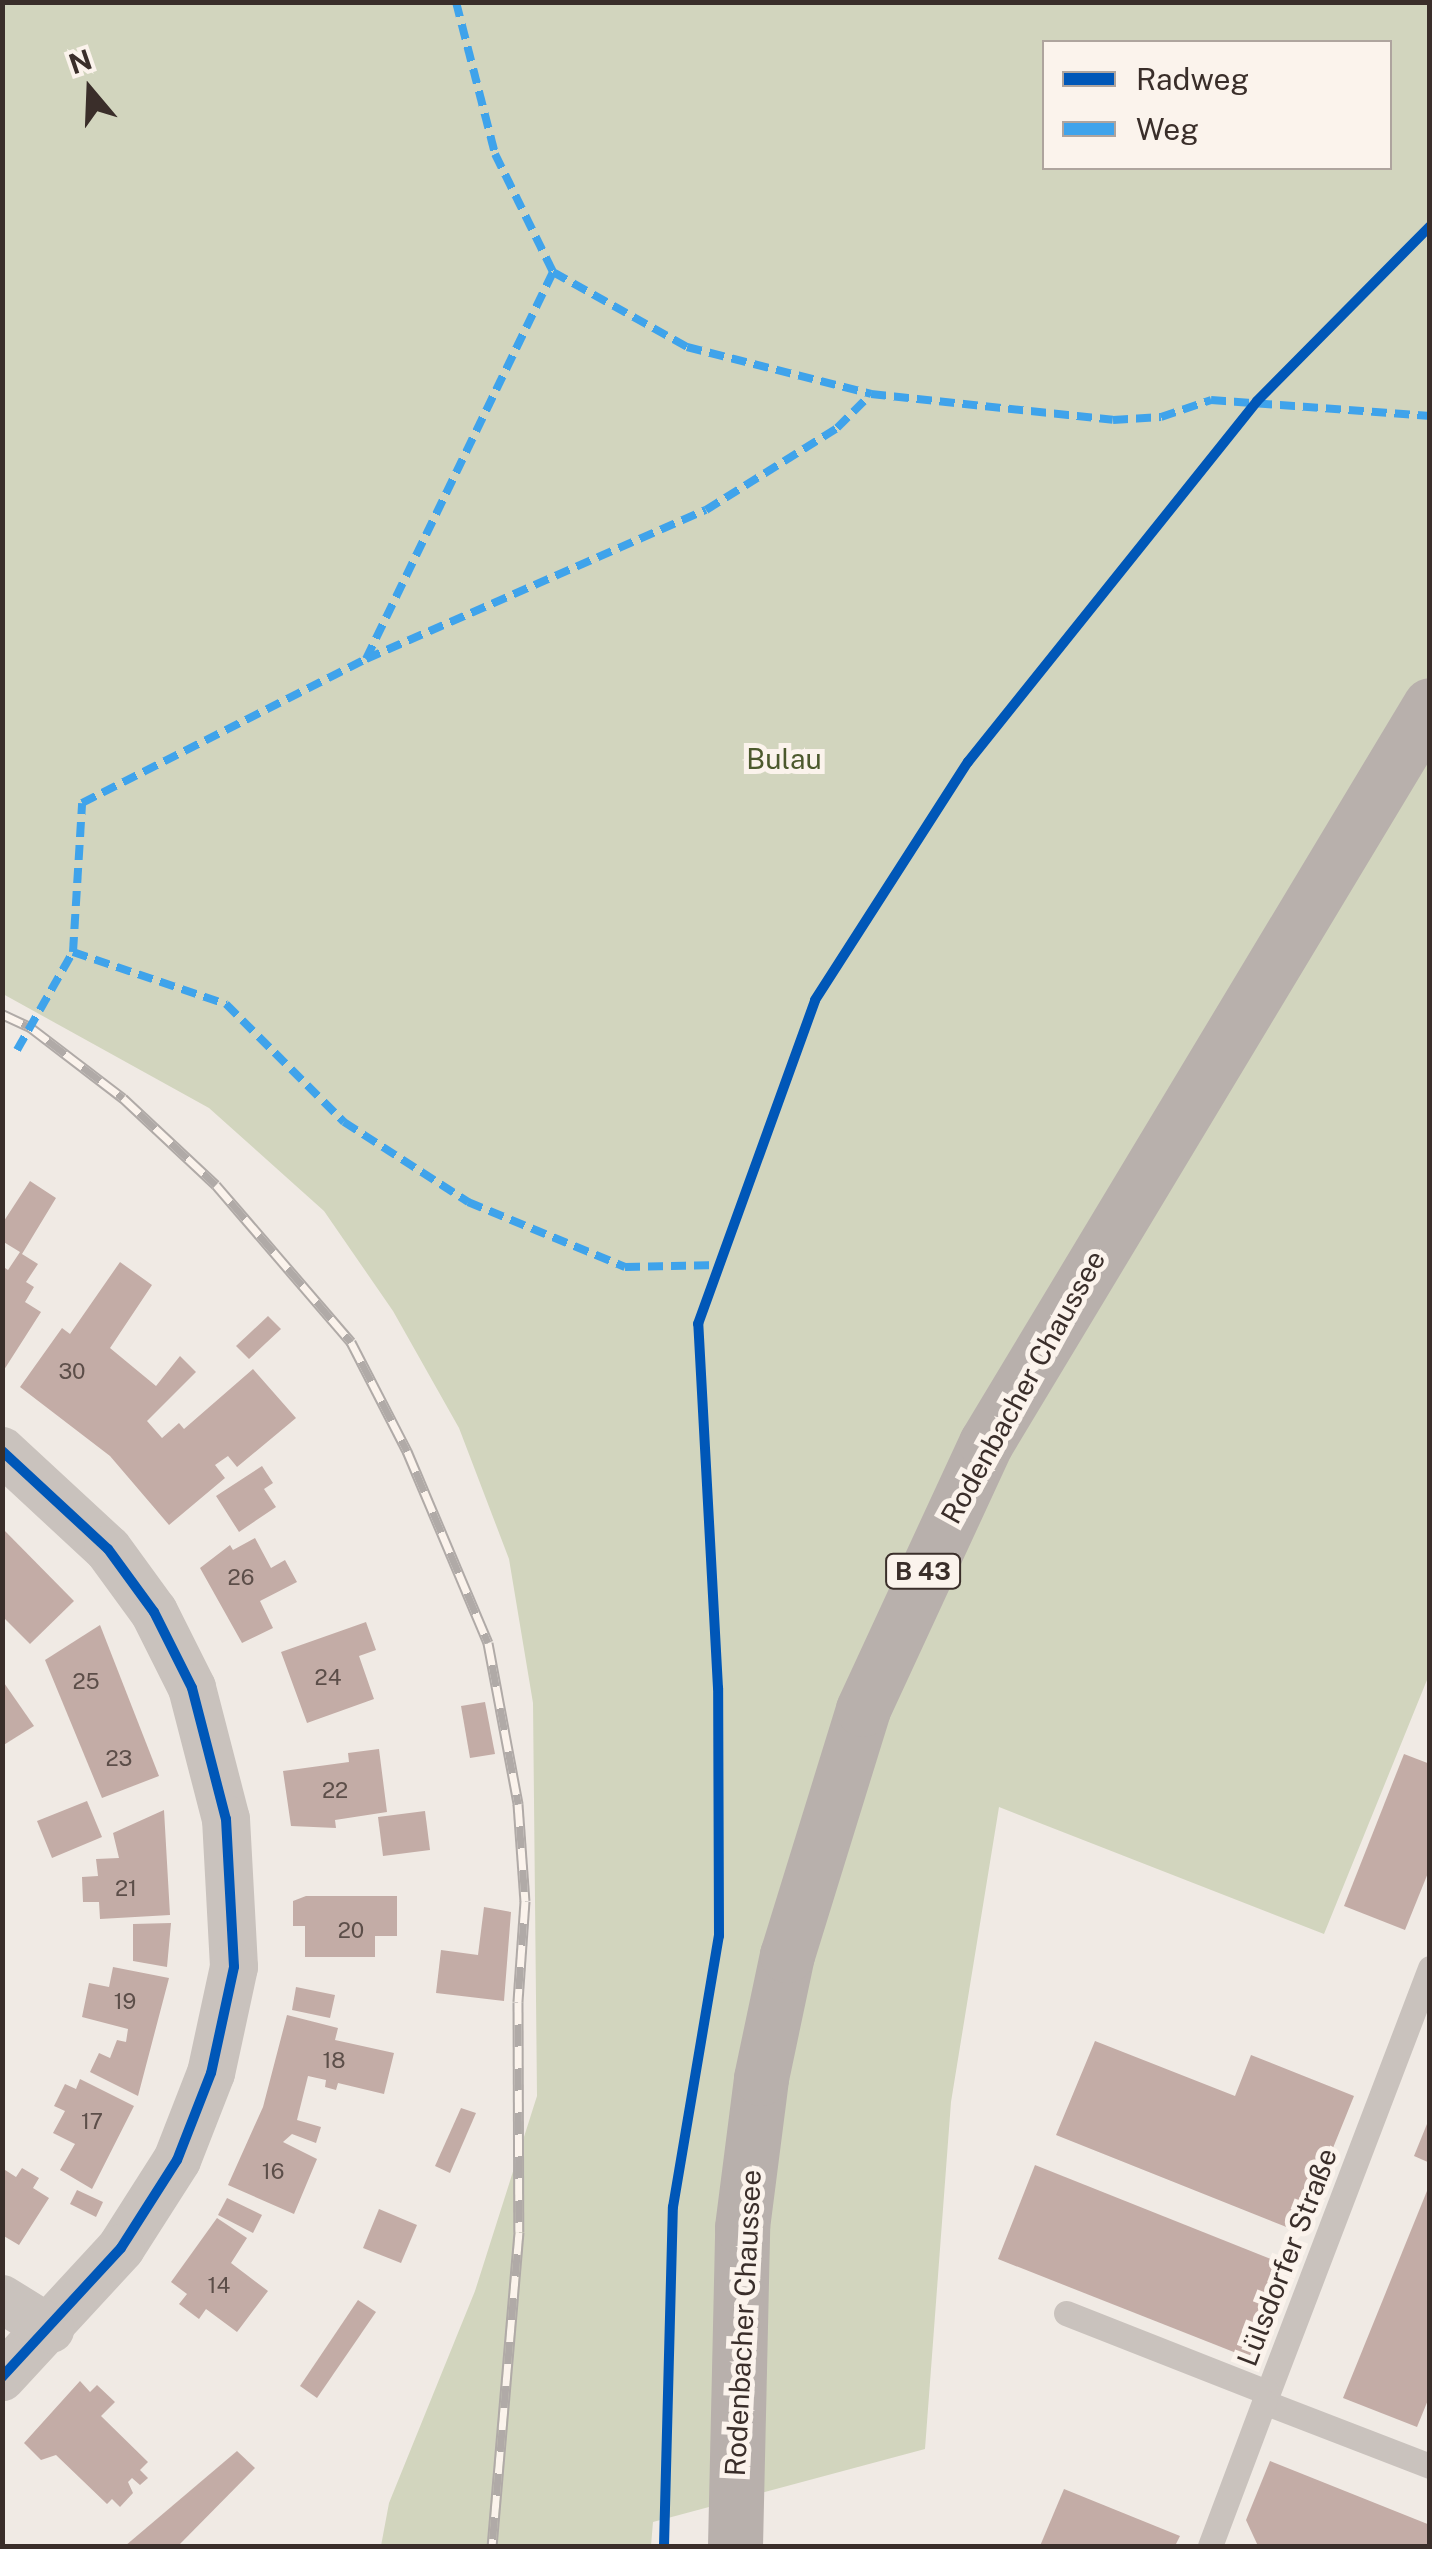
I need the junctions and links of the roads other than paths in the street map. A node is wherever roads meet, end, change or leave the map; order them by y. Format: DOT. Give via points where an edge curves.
graph roads {
  1 [pos="1430,705"];
  2 [pos="2,1452"];
  3 [pos="1426,1985"];
  4 [pos="2,2299"];
  5 [pos="1066,2313"];
  6 [pos="50,2329"];
  7 [pos="2,2377"];
  8 [pos="1266,2397"];
  9 [pos="1430,2466"];
  10 [pos="734,2546"];
  11 [pos="1210,2546"];
  1 -- 10 [label="main road, Rodenbacher Chaussee / B 43" via="986,1443 863,1709 786,1955 762,2078 742,2227"];
  2 -- 6 [label="street" via="108,1548 154,1612 192,1688 216,1763 234,1898 234,1967 198,2114 121,2248"];
  3 -- 8 [label="lane, Lülsdorfer Straße"];
  4 -- 6 [label="street"];
  5 -- 8 [label="lane"];
  6 -- 7 [label="street"];
  8 -- 9 [label="lane, Lülsdorfer Straße"];
  8 -- 11 [label="lane"];
}
